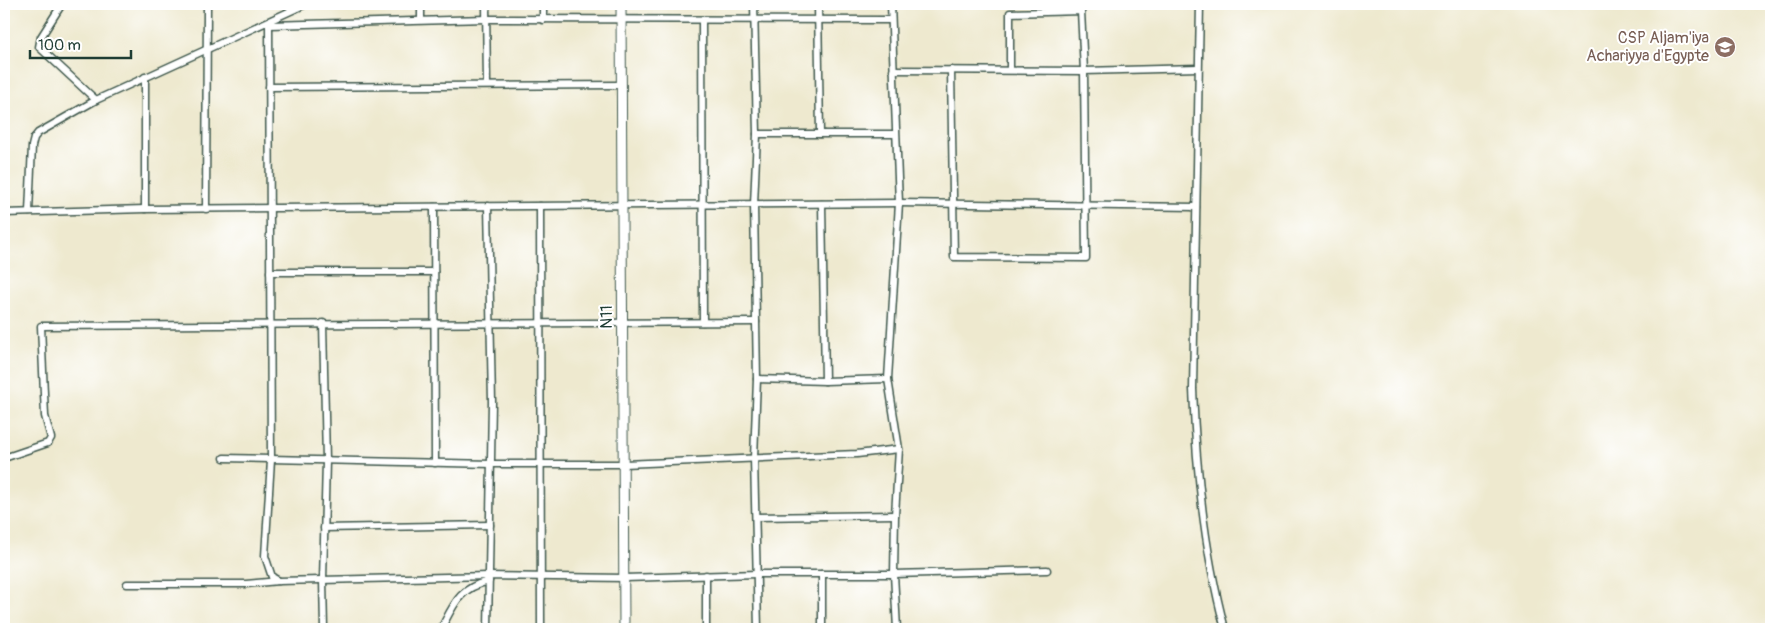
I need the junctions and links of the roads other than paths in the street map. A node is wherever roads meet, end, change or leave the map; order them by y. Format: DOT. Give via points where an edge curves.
graph roads {
  1 [pos="62,4"];
  2 [pos="207,4"];
  3 [pos="306,4"];
  4 [pos="421,4"];
  5 [pos="486,4"];
  6 [pos="543,4"];
  7 [pos="621,4"];
  8 [pos="754,4"];
  9 [pos="818,4"];
  10 [pos="891,4"];
  11 [pos="1200,4"];
  12 [pos="486,19"];
  13 [pos="421,20"];
  14 [pos="543,20"];
  15 [pos="621,20"];
  16 [pos="702,20"];
  17 [pos="754,20"];
  18 [pos="817,20"];
  19 [pos="892,20"];
  20 [pos="269,23"];
  21 [pos="207,48"];
  22 [pos="1198,68"];
  23 [pos="893,70"];
  24 [pos="951,70"];
  25 [pos="1010,70"];
  26 [pos="1084,71"];
  27 [pos="145,77"];
  28 [pos="487,85"];
  29 [pos="622,85"];
  30 [pos="269,87"];
  31 [pos="96,100"];
  32 [pos="757,134"];
  33 [pos="820,134"];
  34 [pos="895,134"];
  35 [pos="898,203"];
  36 [pos="822,204"];
  37 [pos="953,204"];
  38 [pos="704,205"];
  39 [pos="754,205"];
  40 [pos="1086,205"];
  41 [pos="488,206"];
  42 [pos="540,206"];
  43 [pos="622,206"];
  44 [pos="434,207"];
  45 [pos="1196,207"];
  46 [pos="270,208"];
  47 [pos="145,209"];
  48 [pos="206,209"];
  49 [pos="30,212"];
  50 [pos="4,213"];
  51 [pos="270,272"];
  52 [pos="434,272"];
  53 [pos="490,322"];
  54 [pos="540,322"];
  55 [pos="622,322"];
  56 [pos="703,322"];
  57 [pos="756,322"];
  58 [pos="323,323"];
  59 [pos="434,323"];
  60 [pos="271,324"];
  61 [pos="888,379"];
  62 [pos="757,380"];
  63 [pos="825,381"];
  64 [pos="899,449"];
  65 [pos="4,458"];
  66 [pos="224,458"];
  67 [pos="754,458"];
  68 [pos="271,460"];
  69 [pos="326,461"];
  70 [pos="435,463"];
  71 [pos="540,463"];
  72 [pos="492,464"];
  73 [pos="624,464"];
  74 [pos="895,516"];
  75 [pos="756,517"];
  76 [pos="490,525"];
  77 [pos="324,528"];
  78 [pos="1047,570"];
  79 [pos="757,574"];
  80 [pos="822,574"];
  81 [pos="894,574"];
  82 [pos="706,575"];
  83 [pos="489,578"];
  84 [pos="541,578"];
  85 [pos="625,578"];
  86 [pos="323,580"];
  87 [pos="279,581"];
  88 [pos="127,584"];
  89 [pos="324,629"];
  90 [pos="441,629"];
  91 [pos="488,629"];
  92 [pos="541,629"];
  93 [pos="624,629"];
  94 [pos="706,629"];
  95 [pos="758,629"];
  96 [pos="822,629"];
  97 [pos="897,629"];
  98 [pos="1225,629"];
  1 -- 31 [label="street" via="39,47"];
  2 -- 21 [label="street"];
  3 -- 20 [label="street"];
  4 -- 13 [label="street"];
  5 -- 12 [label="street"];
  6 -- 14 [label="street"];
  7 -- 15 [label="main road, N11"];
  8 -- 17 [label="street"];
  9 -- 18 [label="street"];
  10 -- 19 [label="street"];
  11 -- 22 [label="street"];
  12 -- 13 [label="street"];
  12 -- 14 [label="street"];
  12 -- 28 [label="street"];
  13 -- 20 [label="street"];
  14 -- 15 [label="street"];
  15 -- 16 [label="street"];
  15 -- 29 [label="main road, N11"];
  16 -- 17 [label="street"];
  16 -- 38 [label="street"];
  17 -- 18 [label="street"];
  17 -- 32 [label="street"];
  18 -- 19 [label="street"];
  18 -- 33 [label="street"];
  19 -- 23 [label="street"];
  20 -- 21 [label="street"];
  20 -- 30 [label="street"];
  21 -- 27 [label="street"];
  21 -- 48 [label="street"];
  22 -- 26 [label="street"];
  22 -- 45 [label="street"];
  23 -- 24 [label="street"];
  23 -- 34 [label="street"];
  24 -- 25 [label="street"];
  24 -- 37 [label="street"];
  25 -- 26 [label="street"];
  25 -- 26 [label="street" via="1010,13 1081,11"];
  26 -- 40 [label="street"];
  27 -- 31 [label="street"];
  27 -- 47 [label="street"];
  28 -- 29 [label="street"];
  28 -- 30 [label="street"];
  29 -- 43 [label="main road, N11"];
  30 -- 46 [label="street"];
  31 -- 49 [label="street" via="34,138"];
  32 -- 33 [label="street"];
  32 -- 39 [label="street"];
  33 -- 34 [label="street"];
  34 -- 35 [label="street"];
  35 -- 36 [label="street"];
  35 -- 37 [label="street"];
  35 -- 61 [label="street"];
  36 -- 39 [label="street"];
  36 -- 63 [label="street"];
  37 -- 40 [label="street"];
  37 -- 40 [label="street" via="954,257 1086,258"];
  38 -- 39 [label="street"];
  38 -- 43 [label="street"];
  38 -- 56 [label="street"];
  39 -- 57 [label="street"];
  40 -- 45 [label="street"];
  41 -- 42 [label="street"];
  41 -- 44 [label="street"];
  41 -- 53 [label="street"];
  42 -- 43 [label="street"];
  42 -- 54 [label="street"];
  43 -- 55 [label="main road, N11"];
  44 -- 46 [label="street"];
  44 -- 52 [label="street"];
  45 -- 98 [label="street" via="1194,427 1208,555"];
  46 -- 48 [label="street"];
  46 -- 51 [label="street"];
  47 -- 48 [label="street"];
  47 -- 49 [label="street"];
  49 -- 50 [label="street"];
  51 -- 52 [label="street"];
  51 -- 60 [label="street"];
  52 -- 59 [label="street"];
  53 -- 54 [label="street"];
  53 -- 59 [label="street"];
  53 -- 72 [label="street"];
  54 -- 55 [label="street"];
  54 -- 71 [label="street"];
  55 -- 56 [label="street"];
  55 -- 73 [label="main road, N11"];
  56 -- 57 [label="street"];
  57 -- 62 [label="street"];
  58 -- 59 [label="street"];
  58 -- 60 [label="street"];
  58 -- 69 [label="street"];
  59 -- 70 [label="street"];
  60 -- 65 [label="street" via="41,326 50,438 48,443"];
  60 -- 68 [label="street"];
  61 -- 63 [label="street"];
  61 -- 64 [label="street"];
  62 -- 63 [label="street"];
  62 -- 67 [label="street"];
  64 -- 67 [label="street"];
  64 -- 74 [label="street"];
  66 -- 68 [label="street"];
  67 -- 73 [label="street"];
  67 -- 75 [label="street"];
  68 -- 69 [label="street"];
  68 -- 87 [label="street" via="265,556 272,577"];
  69 -- 70 [label="street"];
  69 -- 77 [label="street"];
  70 -- 72 [label="street"];
  71 -- 72 [label="street"];
  71 -- 73 [label="street"];
  71 -- 84 [label="street"];
  72 -- 76 [label="street"];
  73 -- 85 [label="main road, N11"];
  74 -- 75 [label="street"];
  74 -- 81 [label="street"];
  75 -- 79 [label="street"];
  76 -- 77 [label="street"];
  76 -- 83 [label="street"];
  77 -- 86 [label="street"];
  78 -- 81 [label="street"];
  79 -- 80 [label="street"];
  79 -- 82 [label="street"];
  79 -- 95 [label="street"];
  80 -- 81 [label="street"];
  80 -- 96 [label="street"];
  81 -- 97 [label="street"];
  82 -- 85 [label="street"];
  82 -- 94 [label="street"];
  83 -- 84 [label="street"];
  83 -- 86 [label="street"];
  83 -- 90 [label="street" via="459,596"];
  83 -- 91 [label="street"];
  84 -- 85 [label="street"];
  84 -- 92 [label="street"];
  85 -- 93 [label="main road, N11"];
  86 -- 87 [label="street"];
  86 -- 89 [label="street"];
  87 -- 88 [label="street"];
}
